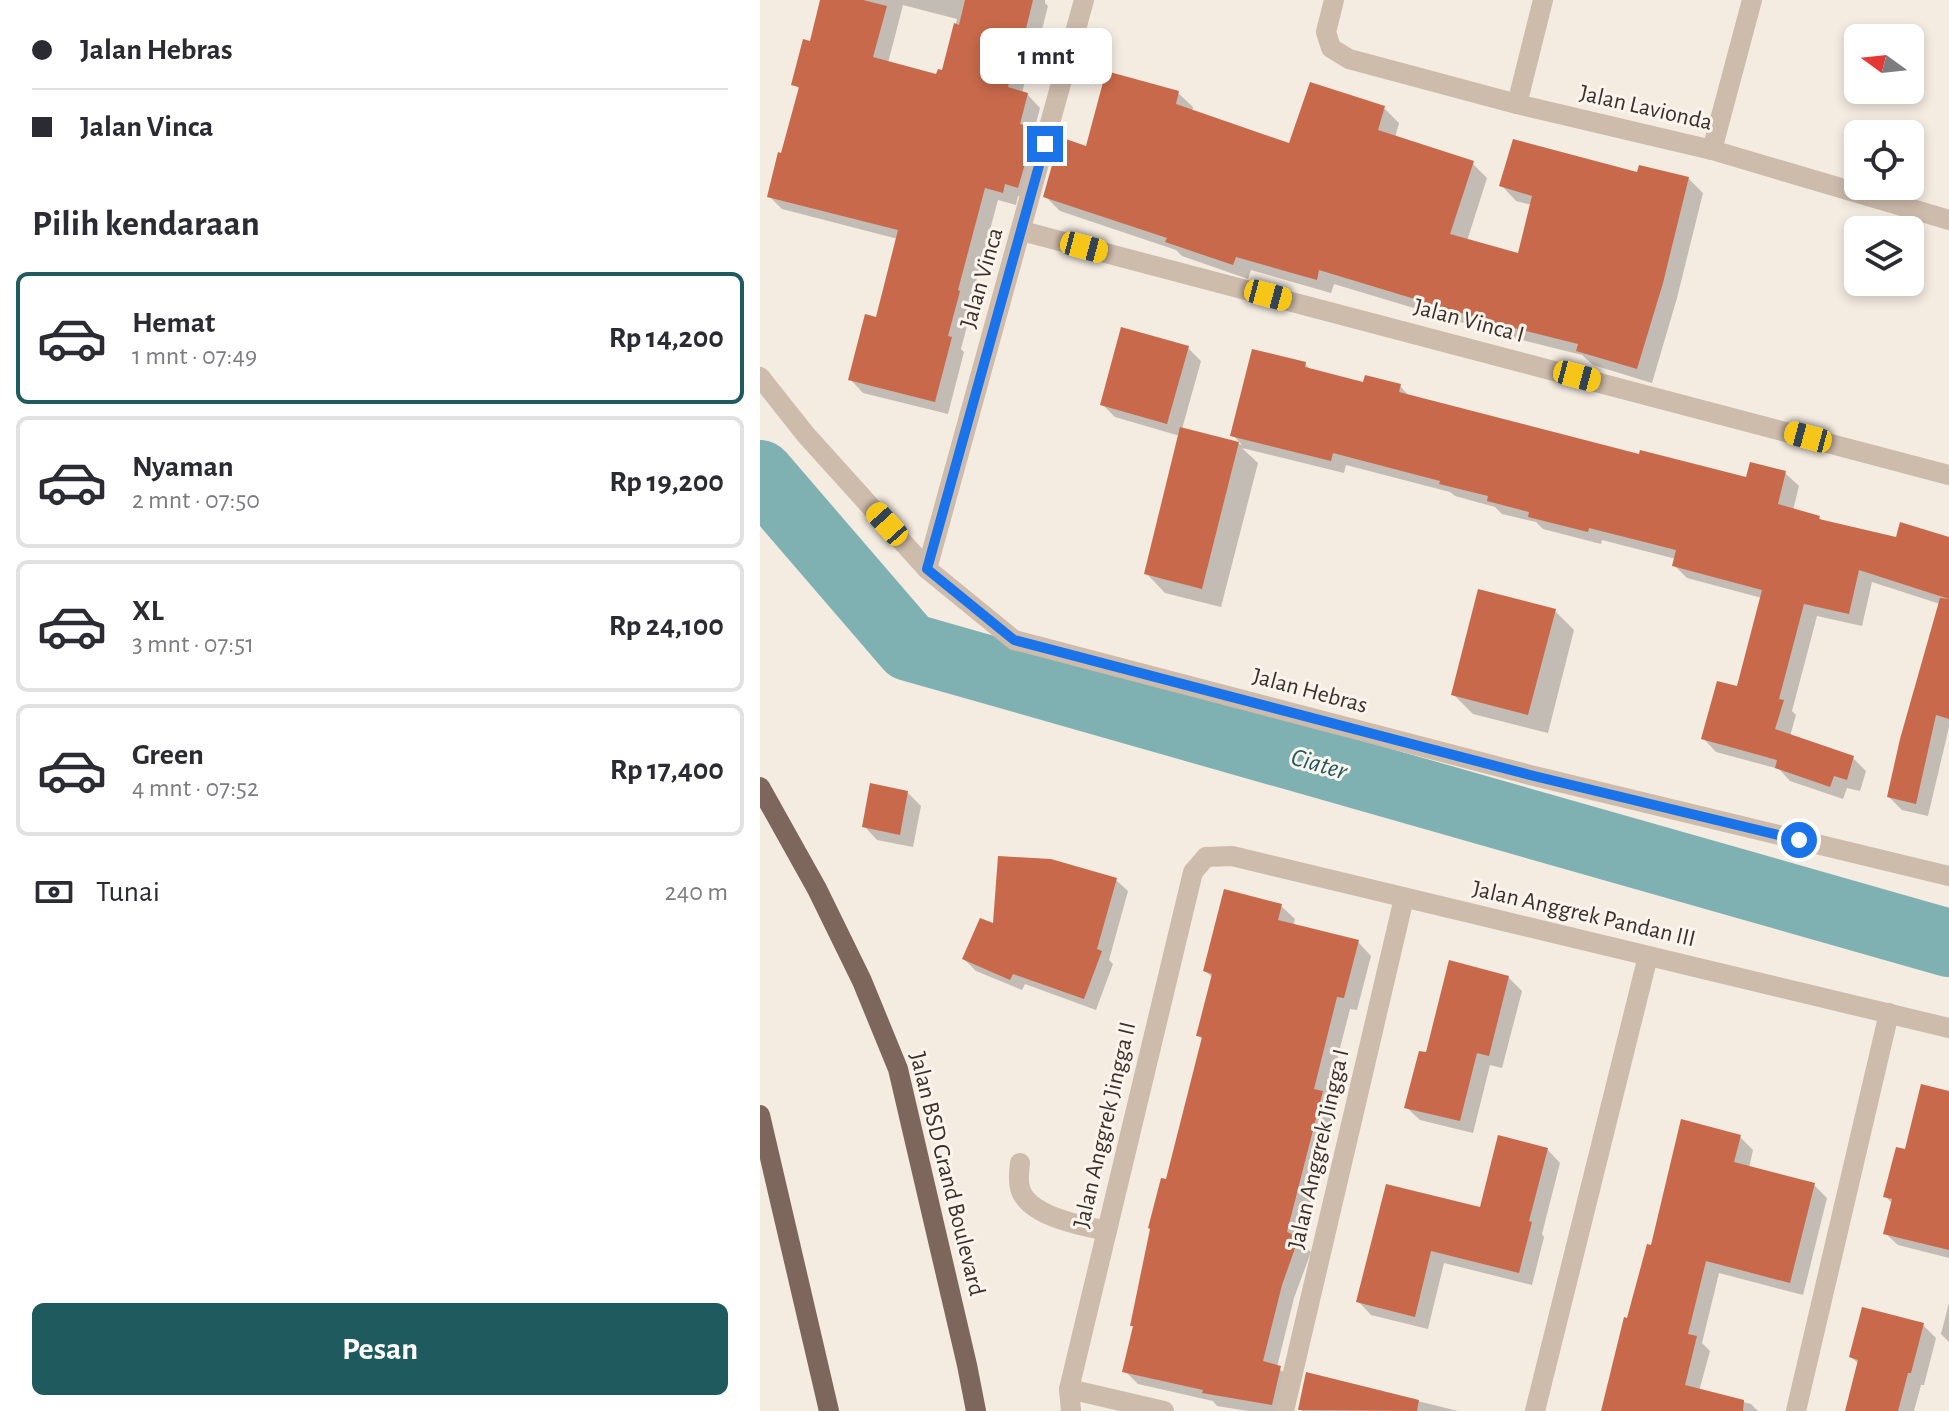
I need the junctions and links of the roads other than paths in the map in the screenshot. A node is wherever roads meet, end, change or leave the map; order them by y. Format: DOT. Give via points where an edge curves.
graph roads {
  1 [pos="1084,0"];
  2 [pos="1334,0"];
  3 [pos="1543,0"];
  4 [pos="1752,0"];
  5 [pos="1517,104"];
  6 [pos="1712,150"];
  7 [pos="1949,220"];
  8 [pos="1022,231"];
  9 [pos="760,377"];
  10 [pos="1949,475"];
  11 [pos="927,569"];
  12 [pos="760,787"];
  13 [pos="1206,857"];
  14 [pos="1949,876"];
  15 [pos="1404,898"];
  16 [pos="1648,956"];
  17 [pos="1889,1013"];
  18 [pos="1949,1028"];
  19 [pos="760,1115"];
  20 [pos="1020,1163"];
  21 [pos="1107,1231"];
  22 [pos="1069,1389"];
  23 [pos="829,1411"];
  24 [pos="976,1411"];
  25 [pos="1071,1411"];
  26 [pos="1164,1411"];
  27 [pos="1284,1411"];
  28 [pos="1535,1411"];
  29 [pos="1796,1411"];
  1 -- 8 [label="street, Jalan Vinca"];
  2 -- 5 [label="street, Jalan Lavionda" via="1326,32 1331,48 1349,59"];
  3 -- 5 [label="street"];
  4 -- 6 [label="street"];
  5 -- 6 [label="street, Jalan Lavionda"];
  6 -- 7 [label="street, Jalan Lavionda"];
  8 -- 10 [label="street, Jalan Vinca I"];
  8 -- 11 [label="street, Jalan Vinca"];
  9 -- 11 [label="street, Jalan Hebras"];
  11 -- 14 [label="street, Jalan Hebras" via="1014,640 1530,775"];
  12 -- 24 [label="main road, Jalan BSD Grand Boulevard" via="817,889 898,1069"];
  13 -- 15 [label="street, Jalan Anggrek Pandan III" via="1232,856"];
  13 -- 21 [label="street, Jalan Anggrek Jingga II" via="1193,872"];
  15 -- 16 [label="street, Jalan Anggrek Pandan III"];
  15 -- 27 [label="street, Jalan Anggrek Jingga I"];
  16 -- 17 [label="street, Jalan Anggrek Pandan III"];
  16 -- 28 [label="street"];
  17 -- 18 [label="street, Jalan Anggrek Pandan III"];
  17 -- 29 [label="street"];
  19 -- 23 [label="main road"];
  20 -- 21 [label="street" via="1019,1187 1026,1201 1056,1218"];
  21 -- 22 [label="street, Jalan Anggrek Jingga II"];
  22 -- 25 [label="street, Jalan Anggrek Jingga II"];
  22 -- 26 [label="street"];
}
